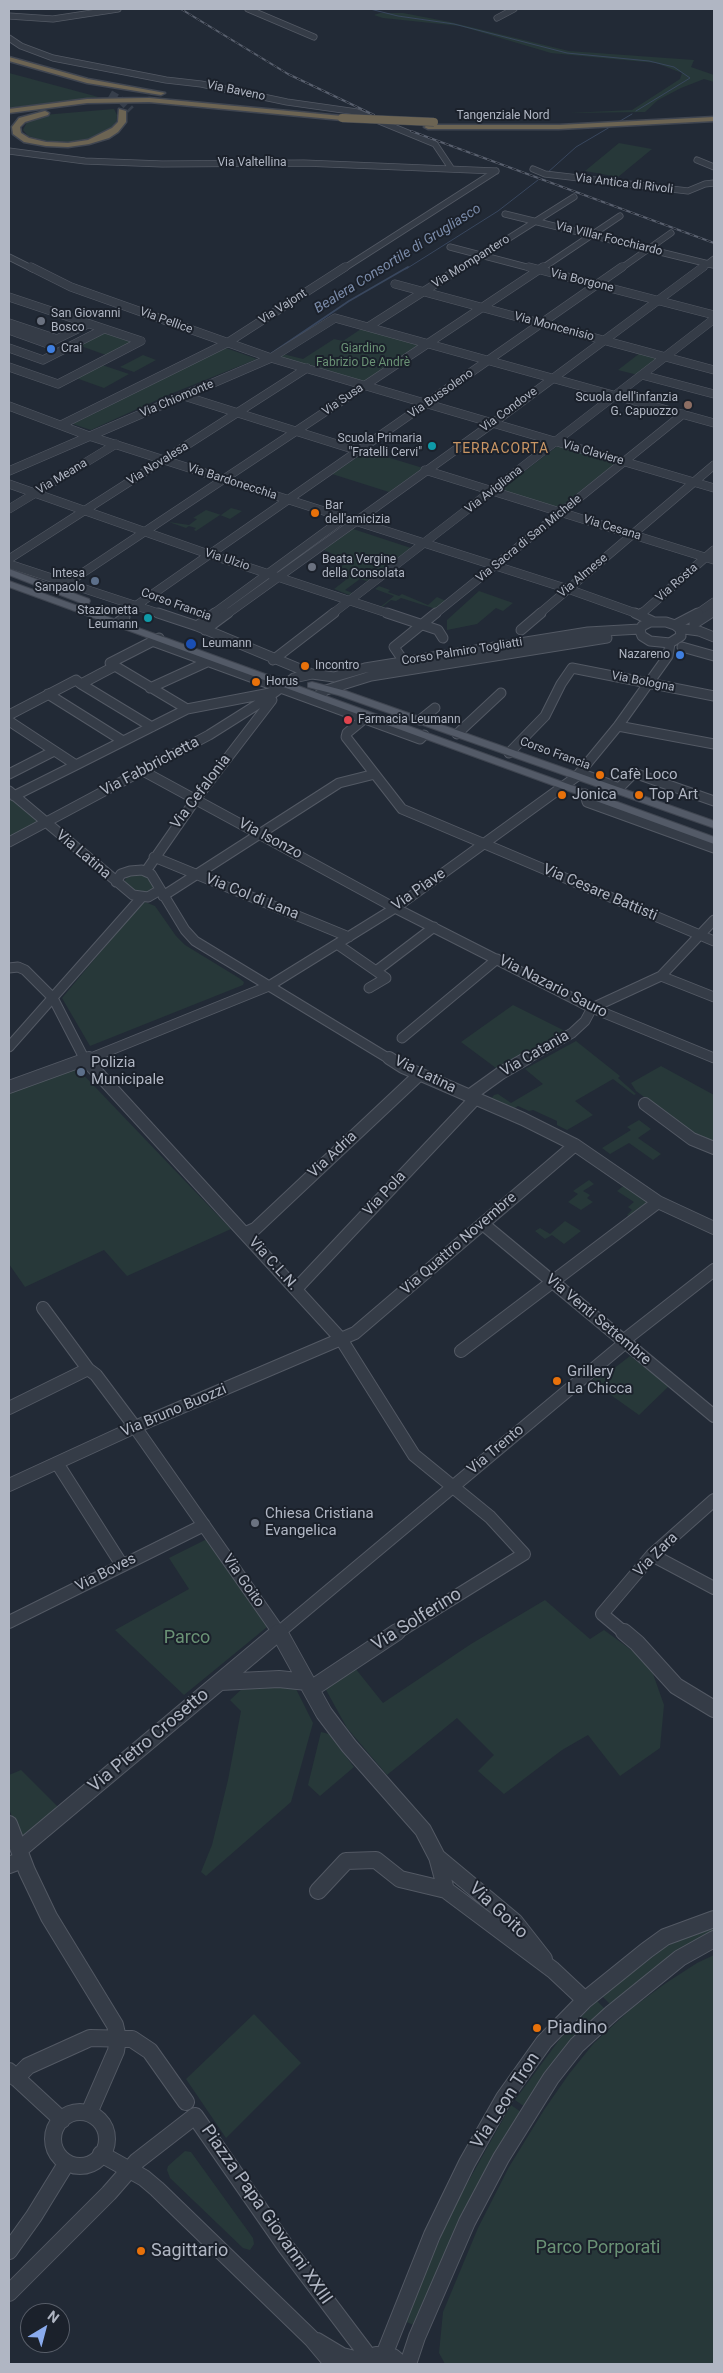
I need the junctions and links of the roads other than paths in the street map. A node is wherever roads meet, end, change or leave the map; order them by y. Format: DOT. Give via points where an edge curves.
graph roads {
  1 [pos="118,9"];
  2 [pos="248,9"];
  3 [pos="514,9"];
  4 [pos="9,16"];
  5 [pos="497,18"];
  6 [pos="314,37"];
  7 [pos="9,38"];
  8 [pos="9,59"];
  9 [pos="9,67"];
  10 [pos="103,94"];
  11 [pos="112,105"];
  12 [pos="9,111"];
  13 [pos="122,111"];
  14 [pos="714,114"];
  15 [pos="9,115"];
  16 [pos="316,115"];
  17 [pos="131,119"];
  18 [pos="714,119"];
  19 [pos="339,120"];
  20 [pos="431,125"];
  21 [pos="9,140"];
  22 [pos="9,151"];
  23 [pos="697,160"];
  24 [pos="714,167"];
  25 [pos="451,168"];
  26 [pos="533,169"];
  27 [pos="496,171"];
  28 [pos="714,183"];
  29 [pos="574,197"];
  30 [pos="505,214"];
  31 [pos="620,216"];
  32 [pos="536,221"];
  33 [pos="671,233"];
  34 [pos="591,235"];
  35 [pos="450,247"];
  36 [pos="649,249"];
  37 [pos="481,256"];
  38 [pos="9,257"];
  39 [pos="712,262"];
  40 [pos="538,270"];
  41 [pos="395,284"];
  42 [pos="597,285"];
  43 [pos="424,292"];
  44 [pos="9,297"];
  45 [pos="658,300"];
  46 [pos="482,307"];
  47 [pos="714,315"];
  48 [pos="714,319"];
  49 [pos="9,323"];
  50 [pos="542,323"];
  51 [pos="88,324"];
  52 [pos="368,327"];
  53 [pos="104,329"];
  54 [pos="9,330"];
  55 [pos="20,334"];
  56 [pos="57,339"];
  57 [pos="9,340"];
  58 [pos="604,340"];
  59 [pos="227,343"];
  60 [pos="428,344"];
  61 [pos="9,348"];
  62 [pos="666,357"];
  63 [pos="270,358"];
  64 [pos="489,360"];
  65 [pos="9,367"];
  66 [pos="307,368"];
  67 [pos="714,370"];
  68 [pos="642,375"];
  69 [pos="553,378"];
  70 [pos="364,385"];
  71 [pos="713,392"];
  72 [pos="184,396"];
  73 [pos="616,396"];
  74 [pos="427,404"];
  75 [pos="9,406"];
  76 [pos="238,413"];
  77 [pos="683,414"];
  78 [pos="492,423"];
  79 [pos="714,423"];
  80 [pos="61,426"];
  81 [pos="297,430"];
  82 [pos="89,436"];
  83 [pos="556,442"];
  84 [pos="116,444"];
  85 [pos="359,451"];
  86 [pos="164,460"];
  87 [pos="625,462"];
  88 [pos="714,465"];
  89 [pos="425,470"];
  90 [pos="9,471"];
  91 [pos="223,479"];
  92 [pos="694,482"];
  93 [pos="9,484"];
  94 [pos="714,488"];
  95 [pos="493,491"];
  96 [pos="36,493"];
  97 [pos="289,500"];
  98 [pos="9,510"];
  99 [pos="85,510"];
  100 [pos="561,512"];
  101 [pos="344,518"];
  102 [pos="354,521"];
  103 [pos="145,531"];
  104 [pos="632,534"];
  105 [pos="422,546"];
  106 [pos="714,550"];
  107 [pos="211,555"];
  108 [pos="9,559"];
  109 [pos="710,559"];
  110 [pos="9,564"];
  111 [pos="492,569"];
  112 [pos="9,572"];
  113 [pos="268,574"];
  114 [pos="278,577"];
  115 [pos="9,584"];
  116 [pos="66,584"];
  117 [pos="565,592"];
  118 [pos="351,601"];
  119 [pos="714,602"];
  120 [pos="137,605"];
  121 [pos="622,608"];
  122 [pos="711,614"];
  123 [pos="640,615"];
  124 [pos="121,620"];
  125 [pos="654,622"];
  126 [pos="423,625"];
  127 [pos="201,628"];
  128 [pos="521,630"];
  129 [pos="642,630"];
  130 [pos="679,635"];
  131 [pos="707,635"];
  132 [pos="443,638"];
  133 [pos="157,640"];
  134 [pos="670,643"];
  135 [pos="668,656"];
  136 [pos="714,656"];
  137 [pos="273,660"];
  138 [pos="207,662"];
  139 [pos="115,666"];
  140 [pos="406,666"];
  141 [pos="312,674"];
  142 [pos="649,683"];
  143 [pos="81,684"];
  144 [pos="285,686"];
  145 [pos="150,688"];
  146 [pos="321,693"];
  147 [pos="501,693"];
  148 [pos="48,694"];
  149 [pos="714,696"];
  150 [pos="435,708"];
  151 [pos="187,709"];
  152 [pos="248,711"];
  153 [pos="9,715"];
  154 [pos="259,716"];
  155 [pos="364,719"];
  156 [pos="420,720"];
  157 [pos="9,721"];
  158 [pos="618,726"];
  159 [pos="152,727"];
  160 [pos="457,734"];
  161 [pos="424,735"];
  162 [pos="123,741"];
  163 [pos="714,744"];
  164 [pos="54,751"];
  165 [pos="509,753"];
  166 [pos="76,765"];
  167 [pos="143,771"];
  168 [pos="9,774"];
  169 [pos="375,774"];
  170 [pos="578,775"];
  171 [pos="563,786"];
  172 [pos="618,789"];
  173 [pos="11,794"];
  174 [pos="585,794"];
  175 [pos="196,799"];
  176 [pos="714,801"];
  177 [pos="714,825"];
  178 [pos="48,826"];
  179 [pos="259,833"];
  180 [pos="714,840"];
  181 [pos="9,842"];
  182 [pos="486,844"];
  183 [pos="714,848"];
  184 [pos="9,850"];
  185 [pos="154,857"];
  186 [pos="146,871"];
  187 [pos="196,874"];
  188 [pos="116,882"];
  189 [pos="161,893"];
  190 [pos="141,898"];
  191 [pos="395,908"];
  192 [pos="714,920"];
  193 [pos="434,927"];
  194 [pos="700,936"];
  195 [pos="349,937"];
  196 [pos="714,941"];
  197 [pos="336,944"];
  198 [pos="497,959"];
  199 [pos="9,968"];
  200 [pos="376,971"];
  201 [pos="661,976"];
  202 [pos="269,986"];
  203 [pos="369,988"];
  204 [pos="714,997"];
  205 [pos="53,998"];
  206 [pos="592,1008"];
  207 [pos="402,1038"];
  208 [pos="9,1047"];
  209 [pos="714,1058"];
  210 [pos="85,1060"];
  211 [pos="420,1074"];
  212 [pos="9,1087"];
  213 [pos="472,1098"];
  214 [pos="645,1104"];
  215 [pos="574,1145"];
  216 [pos="714,1148"];
  217 [pos="658,1202"];
  218 [pos="483,1224"];
  219 [pos="714,1228"];
  220 [pos="246,1234"];
  221 [pos="714,1270"];
  222 [pos="552,1282"];
  223 [pos="296,1289"];
  224 [pos="43,1308"];
  225 [pos="341,1339"];
  226 [pos="625,1343"];
  227 [pos="461,1351"];
  228 [pos="88,1369"];
  229 [pos="9,1408"];
  230 [pos="714,1416"];
  231 [pos="135,1427"];
  232 [pos="57,1463"];
  233 [pos="9,1485"];
  234 [pos="452,1486"];
  235 [pos="714,1500"];
  236 [pos="204,1525"];
  237 [pos="524,1554"];
  238 [pos="652,1555"];
  239 [pos="122,1565"];
  240 [pos="714,1588"];
  241 [pos="9,1622"];
  242 [pos="279,1632"];
  243 [pos="220,1682"];
  244 [pos="309,1685"];
  245 [pos="714,1709"];
  246 [pos="9,1824"];
  247 [pos="437,1857"];
  248 [pos="16,1859"];
  249 [pos="446,1890"];
  250 [pos="318,1891"];
  251 [pos="714,1919"];
  252 [pos="714,1940"];
  253 [pos="553,1970"];
  254 [pos="585,2000"];
  255 [pos="118,2038"];
  256 [pos="12,2074"];
  257 [pos="186,2102"];
  258 [pos="89,2113"];
  259 [pos="62,2120"];
  260 [pos="101,2154"];
  261 [pos="66,2164"];
  262 [pos="131,2170"];
  263 [pos="9,2251"];
  264 [pos="9,2293"];
  265 [pos="312,2338"];
  266 [pos="369,2359"];
  267 [pos="333,2364"];
  268 [pos="402,2364"];
  269 [pos="408,2364"];
  1 -- 4 [label="street" via="53,19"];
  2 -- 6 [label="street"];
  3 -- 5 [label="street"];
  7 -- 25 [label="street, Via Baveno" via="53,58 356,112 435,144"];
  8 -- 16 [label="highway" via="103,84"];
  9 -- 10 [label="highway"];
  11 -- 13 [label="highway" via="37,114 22,120 15,130 21,137 36,142 63,145 89,142 115,130 122,122"];
  11 -- 15 [label="highway"];
  11 -- 19 [label="highway, Tangenziale Nord"];
  12 -- 16 [label="highway" via="77,102 142,100"];
  14 -- 20 [label="highway, Tangenziale Nord" via="591,122"];
  16 -- 19 [label="highway"];
  17 -- 21 [label="highway" via="125,129 114,137 84,146 49,148"];
  18 -- 20 [label="highway, Tangenziale Nord" via="559,127"];
  19 -- 20 [label="highway, Tangenziale Nord"];
  22 -- 25 [label="street, Via Valtellina" via="85,161 162,164 304,163"];
  23 -- 24 [label="street"];
  25 -- 27 [label="street, Via Valtellina"];
  26 -- 28 [label="street, Via Antica di Rivoli" via="545,174 688,191"];
  27 -- 59 [label="street, Via Vajont"];
  29 -- 32 [label="street, Via Mompantero"];
  30 -- 32 [label="street, Via Villar Focchiardo"];
  31 -- 34 [label="street, Via Susa"];
  32 -- 34 [label="street, Via Villar Focchiardo"];
  32 -- 37 [label="street, Via Mompantero"];
  33 -- 36 [label="street, Via Bussoleno"];
  34 -- 36 [label="street, Via Villar Focchiardo"];
  34 -- 40 [label="street, Via Susa"];
  35 -- 37 [label="street, Via Borgone"];
  36 -- 39 [label="street, Via Villar Focchiardo"];
  36 -- 42 [label="street, Via Bussoleno"];
  37 -- 40 [label="street, Via Borgone"];
  37 -- 43 [label="street, Via Mompantero"];
  38 -- 59 [label="street, Via Pellice" via="71,288"];
  39 -- 45 [label="street, Via Condove"];
  40 -- 42 [label="street, Via Borgone"];
  40 -- 46 [label="street, Via Susa"];
  41 -- 43 [label="street, Via Moncenisio"];
  42 -- 45 [label="street, Via Borgone"];
  42 -- 50 [label="street, Via Bussoleno"];
  43 -- 46 [label="street, Via Moncenisio"];
  43 -- 52 [label="street, Via Mompantero"];
  44 -- 51 [label="street"];
  45 -- 47 [label="street, Via Borgone"];
  45 -- 58 [label="street, Via Condove"];
  46 -- 50 [label="street, Via Moncenisio"];
  46 -- 60 [label="street, Via Susa"];
  48 -- 62 [label="street, Via Avigliana"];
  49 -- 56 [label="street"];
  50 -- 58 [label="street, Via Moncenisio"];
  50 -- 64 [label="street, Via Bussoleno"];
  51 -- 53 [label="street"];
  51 -- 56 [label="street"];
  52 -- 60 [label="street"];
  52 -- 63 [label="street, Via Chiomonte" via="335,318"];
  53 -- 61 [label="street" via="42,360"];
  53 -- 65 [label="street" via="141,341 58,384"];
  54 -- 55 [label="street"];
  55 -- 56 [label="street" via="48,344"];
  55 -- 57 [label="street"];
  58 -- 62 [label="street, Via Moncenisio"];
  58 -- 69 [label="street, Via Condove"];
  59 -- 63 [label="street, Via Pellice"];
  59 -- 80 [label="street, Via Vajont"];
  60 -- 64 [label="street"];
  60 -- 70 [label="street, Via Susa"];
  62 -- 67 [label="street, Via Moncenisio"];
  62 -- 68 [label="street, Via Avigliana"];
  63 -- 66 [label="street, Via Claviere"];
  63 -- 72 [label="street, Via Chiomonte"];
  64 -- 69 [label="street"];
  64 -- 74 [label="street, Via Bussoleno"];
  66 -- 70 [label="street, Via Claviere"];
  66 -- 76 [label="street, Via Novalesa"];
  68 -- 71 [label="street"];
  68 -- 73 [label="street, Via Avigliana"];
  69 -- 73 [label="street"];
  69 -- 78 [label="street, Via Condove"];
  70 -- 74 [label="street, Via Claviere"];
  70 -- 81 [label="street, Via Susa"];
  72 -- 76 [label="street"];
  72 -- 82 [label="street, Via Chiomonte"];
  73 -- 77 [label="street"];
  73 -- 83 [label="street, Via Avigliana"];
  74 -- 78 [label="street, Via Claviere"];
  74 -- 85 [label="street, Via Bussoleno"];
  75 -- 80 [label="street, Via Bardonecchia"];
  76 -- 81 [label="street"];
  76 -- 86 [label="street, Via Novalesa"];
  77 -- 79 [label="street"];
  77 -- 87 [label="street, Via Sacra di San Michele"];
  78 -- 83 [label="street, Via Claviere"];
  78 -- 89 [label="street, Via Condove"];
  80 -- 82 [label="street, Via Bardonecchia"];
  81 -- 85 [label="street"];
  81 -- 91 [label="street, Via Susa"];
  82 -- 84 [label="street, Via Bardonecchia"];
  82 -- 90 [label="street, Via Chiomonte"];
  83 -- 87 [label="street, Via Claviere"];
  83 -- 95 [label="street, Via Avigliana"];
  84 -- 86 [label="street, Via Bardonecchia"];
  84 -- 96 [label="street, Via Meana"];
  85 -- 97 [label="street, Via Bussoleno"];
  86 -- 91 [label="street, Via Bardonecchia"];
  86 -- 99 [label="street, Via Novalesa"];
  87 -- 92 [label="street, Via Claviere"];
  87 -- 100 [label="street, Via Sacra di San Michele"];
  88 -- 92 [label="street, Via Almese"];
  89 -- 95 [label="street, Via Cesana"];
  89 -- 102 [label="street, Via Condove"];
  91 -- 97 [label="street, Via Bardonecchia"];
  91 -- 103 [label="street, Via Susa"];
  92 -- 94 [label="street, Via Claviere"];
  92 -- 104 [label="street, Via Almese"];
  93 -- 96 [label="street, Via Ulzio"];
  95 -- 100 [label="street, Via Cesana"];
  95 -- 105 [label="street, Via Avigliana"];
  96 -- 98 [label="street, Via Meana"];
  96 -- 99 [label="street, Via Ulzio"];
  97 -- 101 [label="street, Via Bardonecchia"];
  97 -- 107 [label="street, Via Bussoleno"];
  99 -- 103 [label="street, Via Ulzio"];
  99 -- 108 [label="street, Via Novalesa"];
  100 -- 104 [label="street, Via Cesana"];
  100 -- 111 [label="street, Via Sacra di San Michele"];
  101 -- 102 [label="street, Via Bardonecchia"];
  101 -- 113 [label="street"];
  102 -- 105 [label="street, Via Bardonecchia" via="374,528 378,534"];
  102 -- 114 [label="street, Via Condove"];
  103 -- 107 [label="street, Via Ulzio"];
  103 -- 116 [label="street, Via Susa"];
  104 -- 109 [label="street, Via Cesana"];
  104 -- 117 [label="street, Via Almese"];
  105 -- 111 [label="street, Via Bardonecchia"];
  105 -- 118 [label="street, Via Avigliana"];
  106 -- 109 [label="street, Via Rosta"];
  107 -- 113 [label="street, Via Ulzio"];
  107 -- 120 [label="street, Via Bussoleno"];
  109 -- 123 [label="street, Via Rosta"];
  110 -- 116 [label="street, Corso Francia"];
  111 -- 117 [label="street, Via Bardonecchia"];
  111 -- 126 [label="street, Via Sacra di San Michele"];
  112 -- 124 [label="main road, Corso Francia"];
  113 -- 114 [label="street, Via Ulzio"];
  113 -- 127 [label="street"];
  114 -- 118 [label="street, Via Ulzio"];
  114 -- 127 [label="street, Via Condove"];
  115 -- 124 [label="main road, Corso Francia"];
  116 -- 120 [label="street, Corso Francia"];
  117 -- 121 [label="street, Via Bardonecchia"];
  117 -- 128 [label="street, Via Almese"];
  118 -- 126 [label="street, Via Ulzio"];
  118 -- 137 [label="street, Via Avigliana"];
  119 -- 130 [label="street" via="697,614"];
  120 -- 127 [label="street, Corso Francia"];
  121 -- 123 [label="street, Via Bardonecchia"];
  121 -- 129 [label="street, Via Bardonecchia"];
  122 -- 130 [label="street"];
  122 -- 131 [label="street"];
  123 -- 125 [label="street, Via Bardonecchia"];
  124 -- 133 [label="main road, Corso Francia"];
  124 -- 144 [label="main road, Corso Francia"];
  125 -- 129 [label="street"];
  125 -- 130 [label="street"];
  126 -- 132 [label="street, Via Ulzio" via="438,630"];
  126 -- 140 [label="street, Via Sacra di San Michele" via="394,647"];
  127 -- 137 [label="street, Corso Francia"];
  129 -- 134 [label="street" via="654,642"];
  129 -- 140 [label="street, Corso Palmiro Togliatti"];
  130 -- 131 [label="street"];
  130 -- 134 [label="street"];
  130 -- 135 [label="street"];
  130 -- 136 [label="street"];
  133 -- 138 [label="street, Corso Francia"];
  133 -- 139 [label="street" via="110,663"];
  133 -- 144 [label="main road, Corso Francia"];
  134 -- 135 [label="street"];
  135 -- 142 [label="street, Via Piave"];
  137 -- 141 [label="street, Corso Francia"];
  138 -- 144 [label="street, Corso Francia"];
  138 -- 145 [label="street"];
  139 -- 143 [label="street"];
  139 -- 145 [label="street"];
  140 -- 141 [label="street, Corso Palmiro Togliatti" via="365,668 334,677"];
  140 -- 146 [label="street, Corso Palmiro Togliatti"];
  141 -- 144 [label="street, Corso Palmiro Togliatti"];
  141 -- 146 [label="street, Corso Francia"];
  142 -- 149 [label="street, Via Bologna"];
  142 -- 158 [label="street, Via Piave"];
  142 -- 165 [label="street, Via Bologna" via="572,668 545,716"];
  143 -- 148 [label="street" via="76,680"];
  143 -- 159 [label="street"];
  144 -- 146 [label="main road, Corso Francia"];
  144 -- 151 [label="street"];
  144 -- 152 [label="street, Via Fabbrichetta"];
  144 -- 154 [label="street, Via Cefalonia"];
  144 -- 155 [label="street, Corso Francia"];
  145 -- 151 [label="street"];
  146 -- 156 [label="main road, Corso Francia" via="342,693"];
  146 -- 161 [label="main road, Corso Francia"];
  147 -- 160 [label="street"];
  148 -- 153 [label="street"];
  148 -- 162 [label="street"];
  150 -- 156 [label="street"];
  151 -- 159 [label="street"];
  152 -- 154 [label="street"];
  152 -- 167 [label="street, Via Fabbrichetta"];
  154 -- 175 [label="street, Via Cefalonia"];
  155 -- 161 [label="street, Corso Francia" via="420,739"];
  155 -- 169 [label="street, Via Cesare Battisti" via="346,737"];
  156 -- 160 [label="main road, Corso Francia"];
  157 -- 164 [label="street"];
  158 -- 163 [label="street"];
  158 -- 170 [label="street, Via Piave"];
  159 -- 162 [label="street"];
  160 -- 165 [label="main road, Corso Francia"];
  161 -- 171 [label="main road, Corso Francia"];
  162 -- 166 [label="street"];
  164 -- 166 [label="street"];
  164 -- 168 [label="street"];
  165 -- 170 [label="main road, Corso Francia"];
  166 -- 173 [label="street"];
  167 -- 175 [label="street, Via Isonzo"];
  167 -- 178 [label="street, Via Fabbrichetta"];
  169 -- 179 [label="street" via="339,783"];
  169 -- 182 [label="street, Via Cesare Battisti" via="402,809"];
  170 -- 171 [label="street, Via Piave"];
  170 -- 172 [label="main road, Corso Francia"];
  171 -- 174 [label="main road, Corso Francia"];
  171 -- 182 [label="street, Via Piave"];
  172 -- 176 [label="street" via="634,772"];
  172 -- 177 [label="main road, Corso Francia"];
  173 -- 178 [label="street, Via Latina"];
  174 -- 180 [label="main road, Corso Francia"];
  174 -- 183 [label="street, Corso Francia" via="587,802"];
  175 -- 179 [label="street, Via Isonzo"];
  175 -- 185 [label="street, Via Cefalonia"];
  178 -- 181 [label="street, Via Fabbrichetta"];
  178 -- 184 [label="street, Via Fabbrichetta"];
  178 -- 188 [label="street, Via Latina"];
  179 -- 187 [label="street"];
  179 -- 191 [label="street, Via Isonzo"];
  182 -- 191 [label="street, Via Piave"];
  182 -- 194 [label="street, Via Cesare Battisti"];
  185 -- 186 [label="street, Via Cefalonia"];
  185 -- 187 [label="street, Via Col di Lana"];
  186 -- 188 [label="street" via="125,872"];
  186 -- 189 [label="street, Via Latina" via="160,886"];
  187 -- 189 [label="street"];
  187 -- 195 [label="street, Via Col di Lana"];
  188 -- 190 [label="street, Via Latina"];
  189 -- 190 [label="street"];
  189 -- 202 [label="street, Via Latina" via="195,941"];
  190 -- 205 [label="street"];
  191 -- 193 [label="street, Via Nazario Sauro"];
  191 -- 195 [label="street, Via Piave"];
  192 -- 194 [label="street, Via Catania"];
  193 -- 198 [label="street, Via Nazario Sauro"];
  193 -- 200 [label="street"];
  194 -- 196 [label="street, Via Cesare Battisti"];
  194 -- 201 [label="street, Via Catania"];
  195 -- 197 [label="street, Via Piave"];
  197 -- 200 [label="street"];
  197 -- 202 [label="street, Via Piave"];
  198 -- 206 [label="street, Via Nazario Sauro"];
  198 -- 207 [label="street"];
  199 -- 205 [label="street, Via C.L.N." via="25,970"];
  200 -- 203 [label="street" via="386,978"];
  201 -- 204 [label="street"];
  201 -- 206 [label="street, Via Catania"];
  202 -- 210 [label="street, Via Piave"];
  202 -- 211 [label="street, Via Latina"];
  205 -- 208 [label="street"];
  205 -- 210 [label="street, Via C.L.N."];
  206 -- 209 [label="street, Via Nazario Sauro"];
  206 -- 213 [label="street, Via Catania" via="572,1034 500,1073"];
  210 -- 212 [label="street, Via Piave"];
  210 -- 220 [label="street, Via C.L.N."];
  211 -- 213 [label="street, Via Latina"];
  211 -- 220 [label="street, Via Adria"];
  213 -- 215 [label="street, Via Latina"];
  213 -- 223 [label="street, Via Pola"];
  214 -- 216 [label="street" via="692,1139"];
  215 -- 217 [label="street, Via Latina"];
  215 -- 218 [label="street, Via Quattro Novembre"];
  217 -- 219 [label="street, Via Latina"];
  217 -- 222 [label="street"];
  218 -- 222 [label="street, Via Venti Settembre"];
  218 -- 225 [label="street, Via Quattro Novembre" via="355,1333"];
  220 -- 223 [label="street, Via C.L.N."];
  221 -- 226 [label="street, Via Trento" via="627,1338"];
  222 -- 226 [label="street, Via Venti Settembre"];
  222 -- 227 [label="street"];
  223 -- 225 [label="street, Via C.L.N."];
  224 -- 228 [label="street, Via Goito"];
  225 -- 231 [label="street, Via Bruno Buozzi"];
  225 -- 234 [label="street, Via C.L.N." via="414,1455"];
  226 -- 230 [label="street, Via Venti Settembre"];
  226 -- 234 [label="street, Via Trento"];
  228 -- 229 [label="street"];
  228 -- 231 [label="street, Via Goito"];
  231 -- 232 [label="street, Via Bruno Buozzi"];
  231 -- 236 [label="street, Via Goito"];
  232 -- 233 [label="street, Via Bruno Buozzi"];
  232 -- 239 [label="street"];
  234 -- 237 [label="street, Via C.L.N." via="490,1516"];
  234 -- 242 [label="street, Via Trento"];
  235 -- 238 [label="street, Via Zara"];
  236 -- 239 [label="street, Via Boves"];
  236 -- 242 [label="street, Via Goito"];
  237 -- 244 [label="street, Via Solferino"];
  238 -- 240 [label="street"];
  238 -- 245 [label="street, Via Zara" via="602,1614 637,1643 676,1686"];
  239 -- 241 [label="street, Via Boves"];
  242 -- 243 [label="street, Via Pietro Crosetto"];
  242 -- 244 [label="street, Via Goito"];
  243 -- 244 [label="street" via="280,1679"];
  243 -- 248 [label="street, Via Pietro Crosetto"];
  244 -- 247 [label="street, Via Goito" via="324,1713 349,1746 423,1830"];
  246 -- 248 [label="street"];
  247 -- 249 [label="street, Via Goito"];
  247 -- 253 [label="street, Via Goito" via="515,1922"];
  248 -- 255 [label="street" via="106,2008"];
  249 -- 250 [label="street, Via Goito" via="400,1879 376,1860 365,1858 346,1861"];
  249 -- 253 [label="street, Via Goito"];
  251 -- 254 [label="street, Via Leon Tron" via="665,1937"];
  252 -- 269 [label="street, Via Leon Tron" via="680,1958 612,2013 577,2045 551,2078 514,2136 467,2222"];
  253 -- 254 [label="street, Via Goito"];
  254 -- 266 [label="street, Via Leon Tron" via="558,2027 504,2098 467,2163"];
  255 -- 256 [label="street" via="90,2038"];
  255 -- 257 [label="street" via="132,2039 150,2051"];
  255 -- 258 [label="street" via="111,2064"];
  256 -- 259 [label="street"];
  258 -- 259 [label="street" via="70,2114"];
  258 -- 260 [label="street" via="100,2120 106,2133"];
  259 -- 261 [label="street" via="56,2129 53,2149"];
  260 -- 261 [label="street" via="85,2166"];
  260 -- 262 [label="street, Piazza Papa Giovanni XXIII"];
  261 -- 263 [label="street"];
  262 -- 264 [label="street"];
  262 -- 265 [label="street, Piazza Papa Giovanni XXIII" via="157,2188"];
  262 -- 266 [label="street, Piazza Papa Giovanni XXIII" via="143,2156 195,2116"];
  265 -- 266 [label="street, Piazza Papa Giovanni XXIII" via="342,2356"];
  265 -- 267 [label="street, Piazza Papa Giovanni XXIII"];
  266 -- 268 [label="street, Piazza Papa Giovanni XXIII" via="393,2357"];
}
